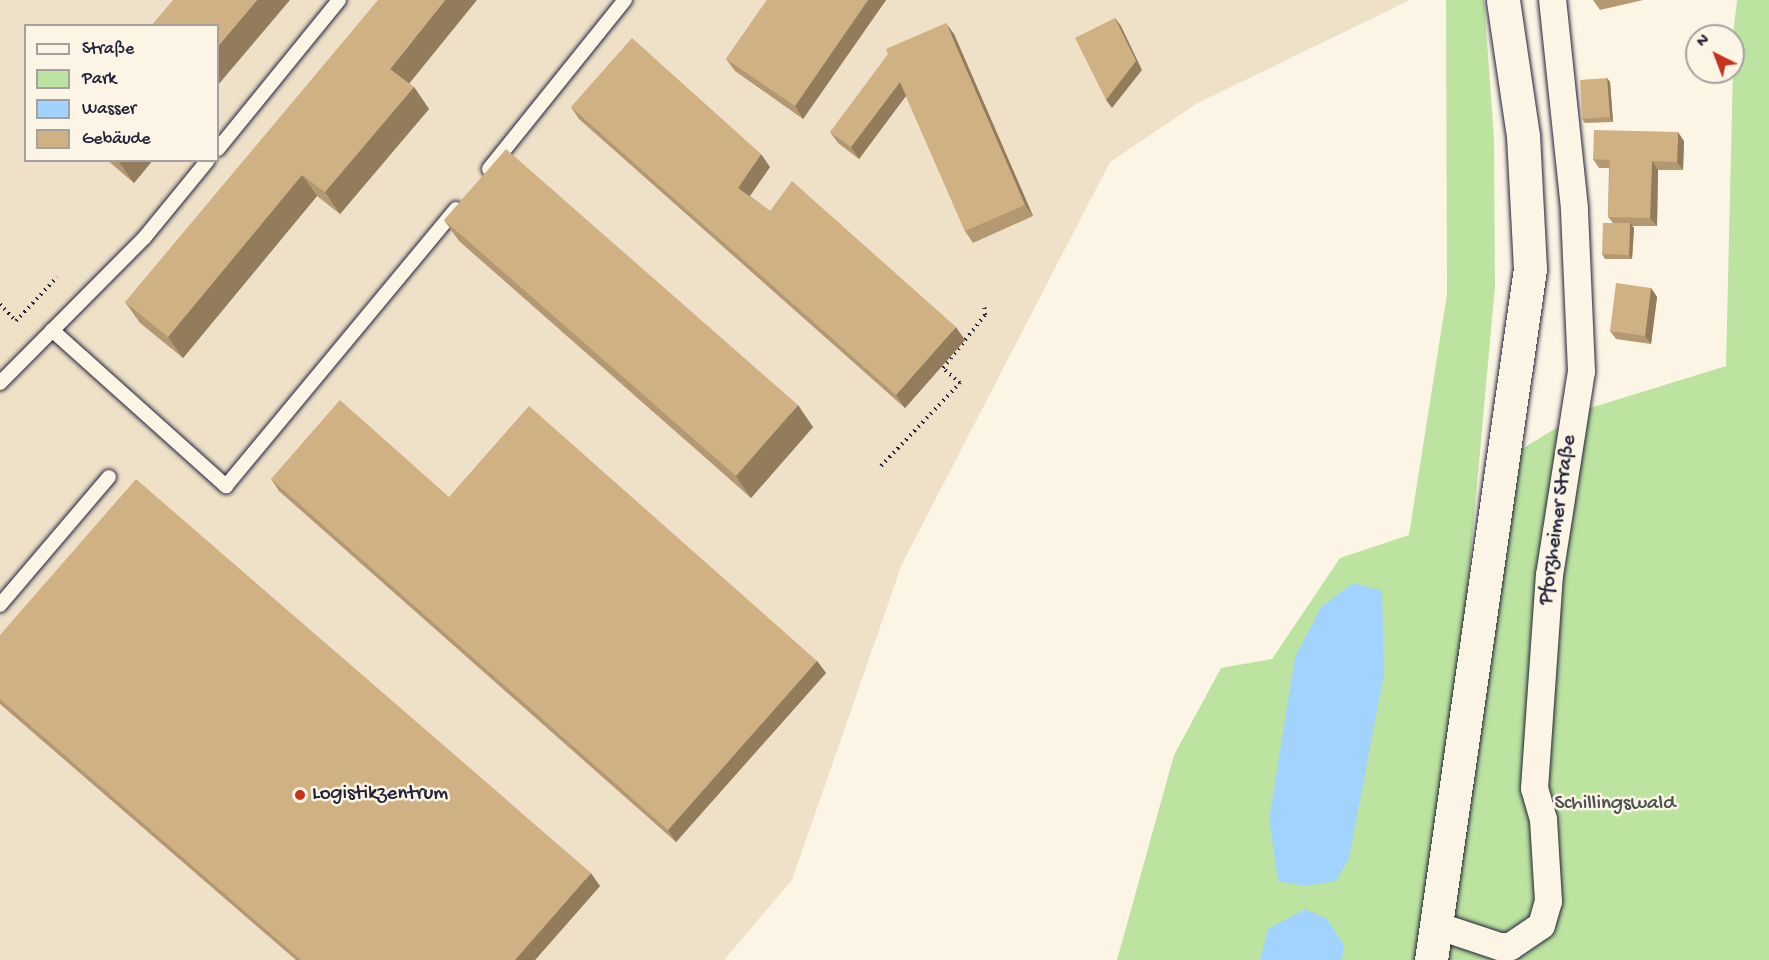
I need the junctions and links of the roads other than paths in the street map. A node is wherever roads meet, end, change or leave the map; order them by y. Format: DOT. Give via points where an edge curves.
graph roads {
  1 [pos="339,0"];
  2 [pos="624,0"];
  3 [pos="1503,0"];
  4 [pos="1552,0"];
  5 [pos="219,148"];
  6 [pos="206,162"];
  7 [pos="477,184"];
  8 [pos="463,201"];
  9 [pos="52,330"];
  10 [pos="0,382"];
  11 [pos="109,477"];
  12 [pos="0,605"];
  13 [pos="1436,925"];
  14 [pos="1431,960"];
  1 -- 5 [label="lane"];
  2 -- 7 [label="lane"];
  3 -- 13 [label="street" via="1523,135 1530,269"];
  4 -- 13 [label="street, Pforzheimer Straße" via="1574,208 1581,370 1549,575 1534,788 1543,819 1548,901 1541,926 1509,946"];
  6 -- 9 [label="lane" via="145,237"];
  8 -- 9 [label="lane" via="226,486"];
  9 -- 10 [label="lane"];
  11 -- 12 [label="lane"];
  13 -- 14 [label="street"];
}
